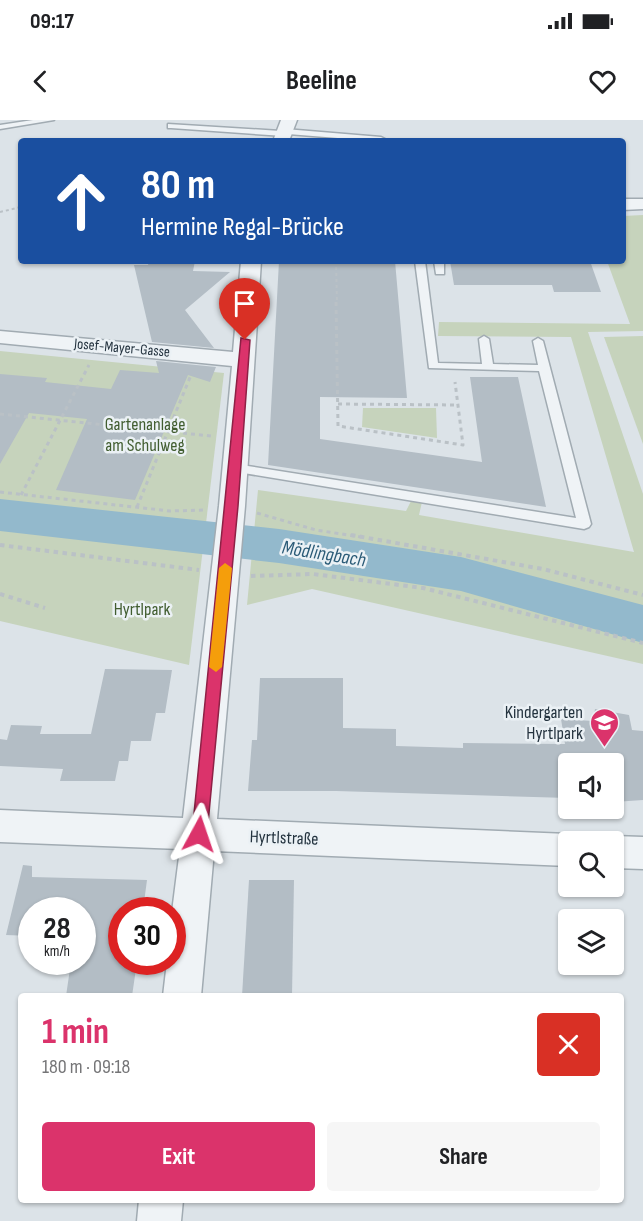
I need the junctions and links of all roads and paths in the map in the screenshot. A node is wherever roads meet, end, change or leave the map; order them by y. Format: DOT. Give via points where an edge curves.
graph roads {
  1 [pos="50,120"];
  2 [pos="270,123"];
  3 [pos="171,126"];
  4 [pos="0,127"];
  5 [pos="285,130"];
  6 [pos="370,138"];
  7 [pos="643,204"];
  8 [pos="626,205"];
  9 [pos="18,208"];
  10 [pos="0,212"];
  11 [pos="251,264"];
  12 [pos="336,264"];
  13 [pos="420,264"];
  14 [pos="0,337"];
  15 [pos="484,339"];
  16 [pos="538,341"];
  17 [pos="93,357"];
  18 [pos="243,360"];
  19 [pos="195,366"];
  20 [pos="453,366"];
  21 [pos="488,367"];
  22 [pos="544,368"];
  23 [pos="338,404"];
  24 [pos="458,405"];
  25 [pos="0,414"];
  26 [pos="59,420"];
  27 [pos="167,432"];
  28 [pos="237,439"];
  29 [pos="235,468"];
  30 [pos="0,492"];
  31 [pos="21,495"];
  32 [pos="137,507"];
  33 [pos="232,511"];
  34 [pos="261,514"];
  35 [pos="0,545"];
  36 [pos="225,569"];
  37 [pos="0,594"];
  38 [pos="643,595"];
  39 [pos="45,608"];
  40 [pos="643,644"];
  41 [pos="0,826"];
  42 [pos="199,834"];
  43 [pos="558,850"];
  44 [pos="624,852"];
  45 [pos="643,853"];
  46 [pos="182,993"];
  47 [pos="161,1203"];
  48 [pos="159,1221"];
  1 -- 4 [label="lane"];
  2 -- 5 [label="lane"];
  3 -- 5 [label="lane"];
  5 -- 6 [label="lane"];
  7 -- 8 [label="street"];
  9 -- 10 [label="path"];
  11 -- 18 [label="street"];
  12 -- 23 [label="path"];
  13 -- 20 [label="lane" via="433,366"];
  14 -- 18 [label="street, Josef-Mayer-Gasse"];
  15 -- 21 [label="lane"];
  16 -- 22 [label="lane"];
  17 -- 26 [label="path"];
  18 -- 28 [label="street"];
  19 -- 27 [label="path"];
  20 -- 21 [label="lane"];
  20 -- 24 [label="path"];
  21 -- 22 [label="lane"];
  22 -- 29 [label="lane" via="584,524"];
  23 -- 24 [label="path"];
  23 -- 24 [label="path" via="338,426 463,445"];
  25 -- 26 [label="path"];
  26 -- 27 [label="path"];
  26 -- 31 [label="path"];
  27 -- 28 [label="path"];
  27 -- 32 [label="path"];
  28 -- 29 [label="street"];
  29 -- 33 [label="street"];
  30 -- 31 [label="path"];
  31 -- 32 [label="path"];
  32 -- 33 [label="path"];
  33 -- 36 [label="street"];
  34 -- 38 [label="path" via="316,530 543,569"];
  35 -- 36 [label="path"];
  36 -- 40 [label="path" via="255,576 313,574 423,588"];
  36 -- 42 [label="street"];
  37 -- 39 [label="path"];
  41 -- 42 [label="street, Hyrtlstraße"];
  42 -- 43 [label="street, Hyrtlstraße"];
  42 -- 46 [label="street"];
  44 -- 45 [label="street"];
  47 -- 48 [label="street"];
}
